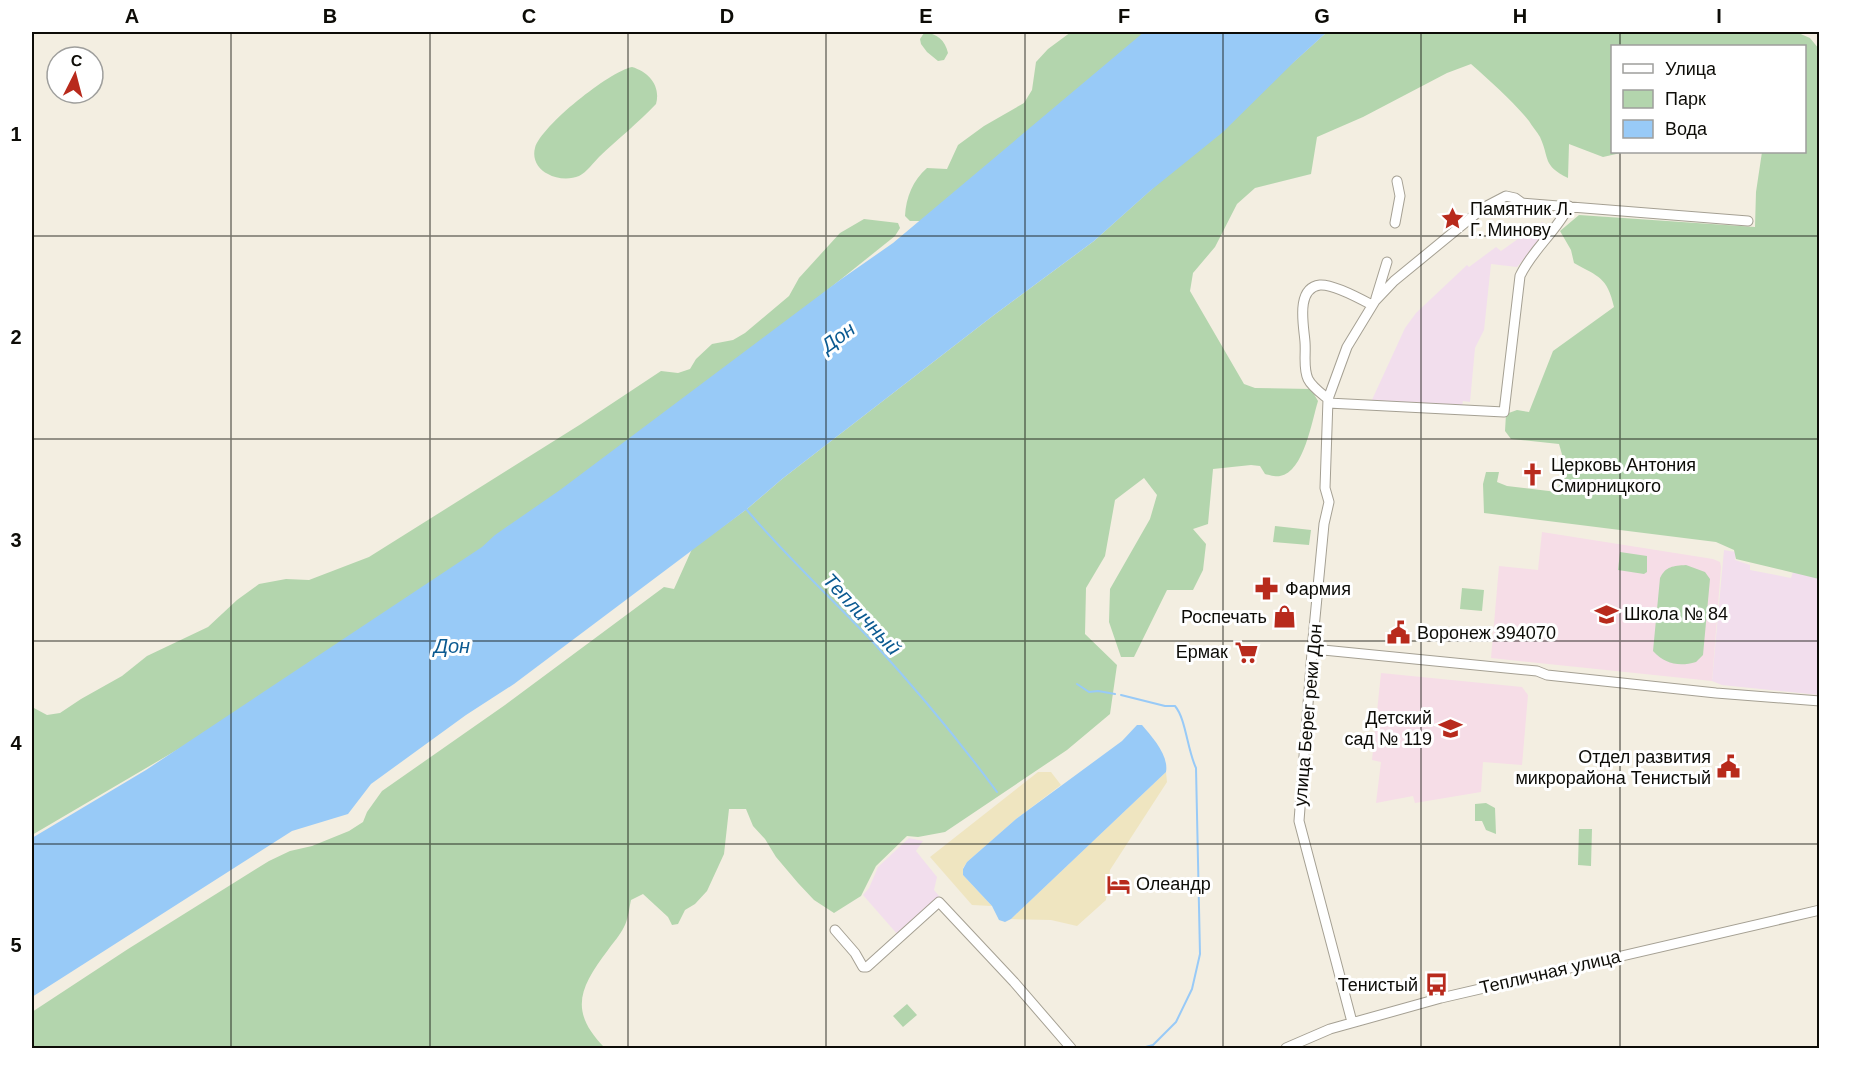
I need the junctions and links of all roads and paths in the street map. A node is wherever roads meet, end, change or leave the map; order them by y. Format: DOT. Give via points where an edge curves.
graph roads {
  1 [pos="1397,181"];
  2 [pos="1569,206"];
  3 [pos="1748,221"];
  4 [pos="1395,223"];
  5 [pos="1387,262"];
  6 [pos="1374,303"];
  7 [pos="1328,401"];
  8 [pos="1313,649"];
  9 [pos="1820,701"];
  10 [pos="1820,910"];
  11 [pos="835,930"];
  12 [pos="1352,1022"];
  13 [pos="1071,1048"];
  14 [pos="1286,1048"];
  1 -- 4 [label="street" via="1400,196"];
  2 -- 3 [label="street, улица Берег реки Дон"];
  2 -- 6 [label="street, улица Берег реки Дон" via="1522,203 1506,196 1483,208 1394,281"];
  2 -- 7 [label="street" via="1526,262 1520,276 1504,411"];
  5 -- 6 [label="street"];
  6 -- 7 [label="street, улица Берег реки Дон" via="1347,347"];
  6 -- 7 [label="street" via="1319,285 1310,290 1304,302 1301,317 1306,373 1309,382"];
  7 -- 8 [label="street, улица Берег реки Дон" via="1325,488 1329,502"];
  8 -- 9 [label="street"];
  8 -- 12 [label="street, улица Берег реки Дон" via="1299,821"];
  10 -- 12 [label="street, Тепличная улица"];
  11 -- 13 [label="street" via="855,952 860,964 867,967 939,902"];
  12 -- 14 [label="street, Тепличная улица"];
}
